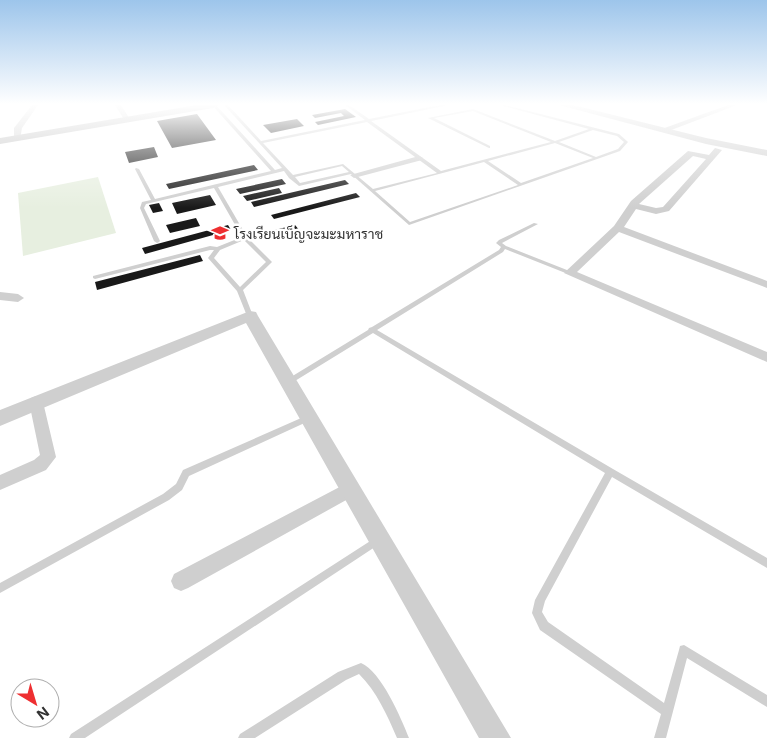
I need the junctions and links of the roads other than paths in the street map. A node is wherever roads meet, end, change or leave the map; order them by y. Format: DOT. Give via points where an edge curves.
graph roads {
  1 [pos="244,139"];
  2 [pos="258,139"];
  3 [pos="273,139"];
  4 [pos="394,139"];
  5 [pos="474,139"];
  6 [pos="547,139"];
  7 [pos="561,139"];
  8 [pos="623,139"];
  9 [pos="706,139"];
  10 [pos="260,142"];
  11 [pos="553,142"];
  12 [pos="489,147"];
  13 [pos="767,153"];
  14 [pos="419,158"];
  15 [pos="596,158"];
  16 [pos="485,162"];
  17 [pos="137,168"];
  18 [pos="285,169"];
  19 [pos="273,171"];
  20 [pos="440,173"];
  21 [pos="353,174"];
  22 [pos="291,177"];
  23 [pos="521,185"];
  24 [pos="215,186"];
  25 [pos="372,190"];
  26 [pos="153,200"];
  27 [pos="634,206"];
  28 [pos="536,224"];
  29 [pos="618,228"];
  30 [pos="245,238"];
  31 [pos="158,241"];
  32 [pos="504,247"];
  33 [pos="218,249"];
  34 [pos="570,273"];
  35 [pos="95,277"];
  36 [pos="767,284"];
  37 [pos="240,290"];
  38 [pos="0,296"];
  39 [pos="18,298"];
  40 [pos="250,316"];
  41 [pos="371,329"];
  42 [pos="767,357"];
  43 [pos="288,382"];
  44 [pos="36,402"];
  45 [pos="0,418"];
  46 [pos="308,418"];
  47 [pos="610,472"];
  48 [pos="0,483"];
  49 [pos="351,489"];
  50 [pos="380,538"];
  51 [pos="767,563"];
  52 [pos="181,582"];
  53 [pos="0,588"];
  54 [pos="767,701"];
  55 [pos="667,712"];
  56 [pos="76,738"];
  57 [pos="244,738"];
  58 [pos="403,738"];
  59 [pos="496,738"];
  60 [pos="660,738"];
  1 -- 19 [label="lane"];
  2 -- 10 [label="lane"];
  3 -- 10 [label="lane"];
  4 -- 14 [label="lane"];
  5 -- 12 [label="lane"];
  6 -- 11 [label="lane"];
  7 -- 11 [label="lane"];
  8 -- 15 [label="lane" via="626,145 619,150"];
  9 -- 13 [label="street"];
  10 -- 18 [label="lane"];
  11 -- 15 [label="lane"];
  11 -- 16 [label="lane"];
  14 -- 20 [label="lane"];
  14 -- 21 [label="street"];
  15 -- 23 [label="lane"];
  16 -- 20 [label="lane"];
  16 -- 23 [label="lane"];
  17 -- 26 [label="lane"];
  18 -- 19 [label="lane"];
  18 -- 22 [label="lane"];
  19 -- 24 [label="lane"];
  20 -- 25 [label="lane"];
  21 -- 22 [label="lane" via="299,185"];
  21 -- 22 [label="lane" via="343,165"];
  21 -- 25 [label="lane"];
  23 -- 25 [label="lane" via="409,224"];
  24 -- 26 [label="lane"];
  24 -- 30 [label="lane"];
  26 -- 31 [label="lane" via="144,202 142,208"];
  27 -- 27 [label="street" via="656,211 666,209 715,154 692,153"];
  27 -- 29 [label="street"];
  28 -- 32 [label="lane" via="501,240 499,243"];
  29 -- 34 [label="street"];
  29 -- 36 [label="street"];
  30 -- 33 [label="lane"];
  30 -- 37 [label="lane" via="269,262"];
  32 -- 34 [label="lane"];
  32 -- 41 [label="lane"];
  33 -- 35 [label="lane" via="210,248"];
  33 -- 37 [label="lane" via="211,258"];
  34 -- 42 [label="street"];
  37 -- 40 [label="lane"];
  38 -- 39 [label="street"];
  40 -- 43 [label="street"];
  40 -- 44 [label="street"];
  41 -- 43 [label="lane"];
  41 -- 47 [label="lane"];
  43 -- 46 [label="street"];
  44 -- 45 [label="street"];
  44 -- 48 [label="street" via="48,457 40,465"];
  46 -- 49 [label="street"];
  46 -- 53 [label="lane" via="186,473 179,487 166,497"];
  47 -- 51 [label="lane"];
  47 -- 55 [label="lane" via="540,600 537,613 544,626"];
  49 -- 50 [label="street"];
  49 -- 52 [label="street"];
  50 -- 56 [label="lane"];
  50 -- 59 [label="street"];
  54 -- 55 [label="lane" via="684,650"];
  55 -- 60 [label="lane"];
  57 -- 58 [label="lane" via="342,676 361,668 372,678 386,701"];
}
